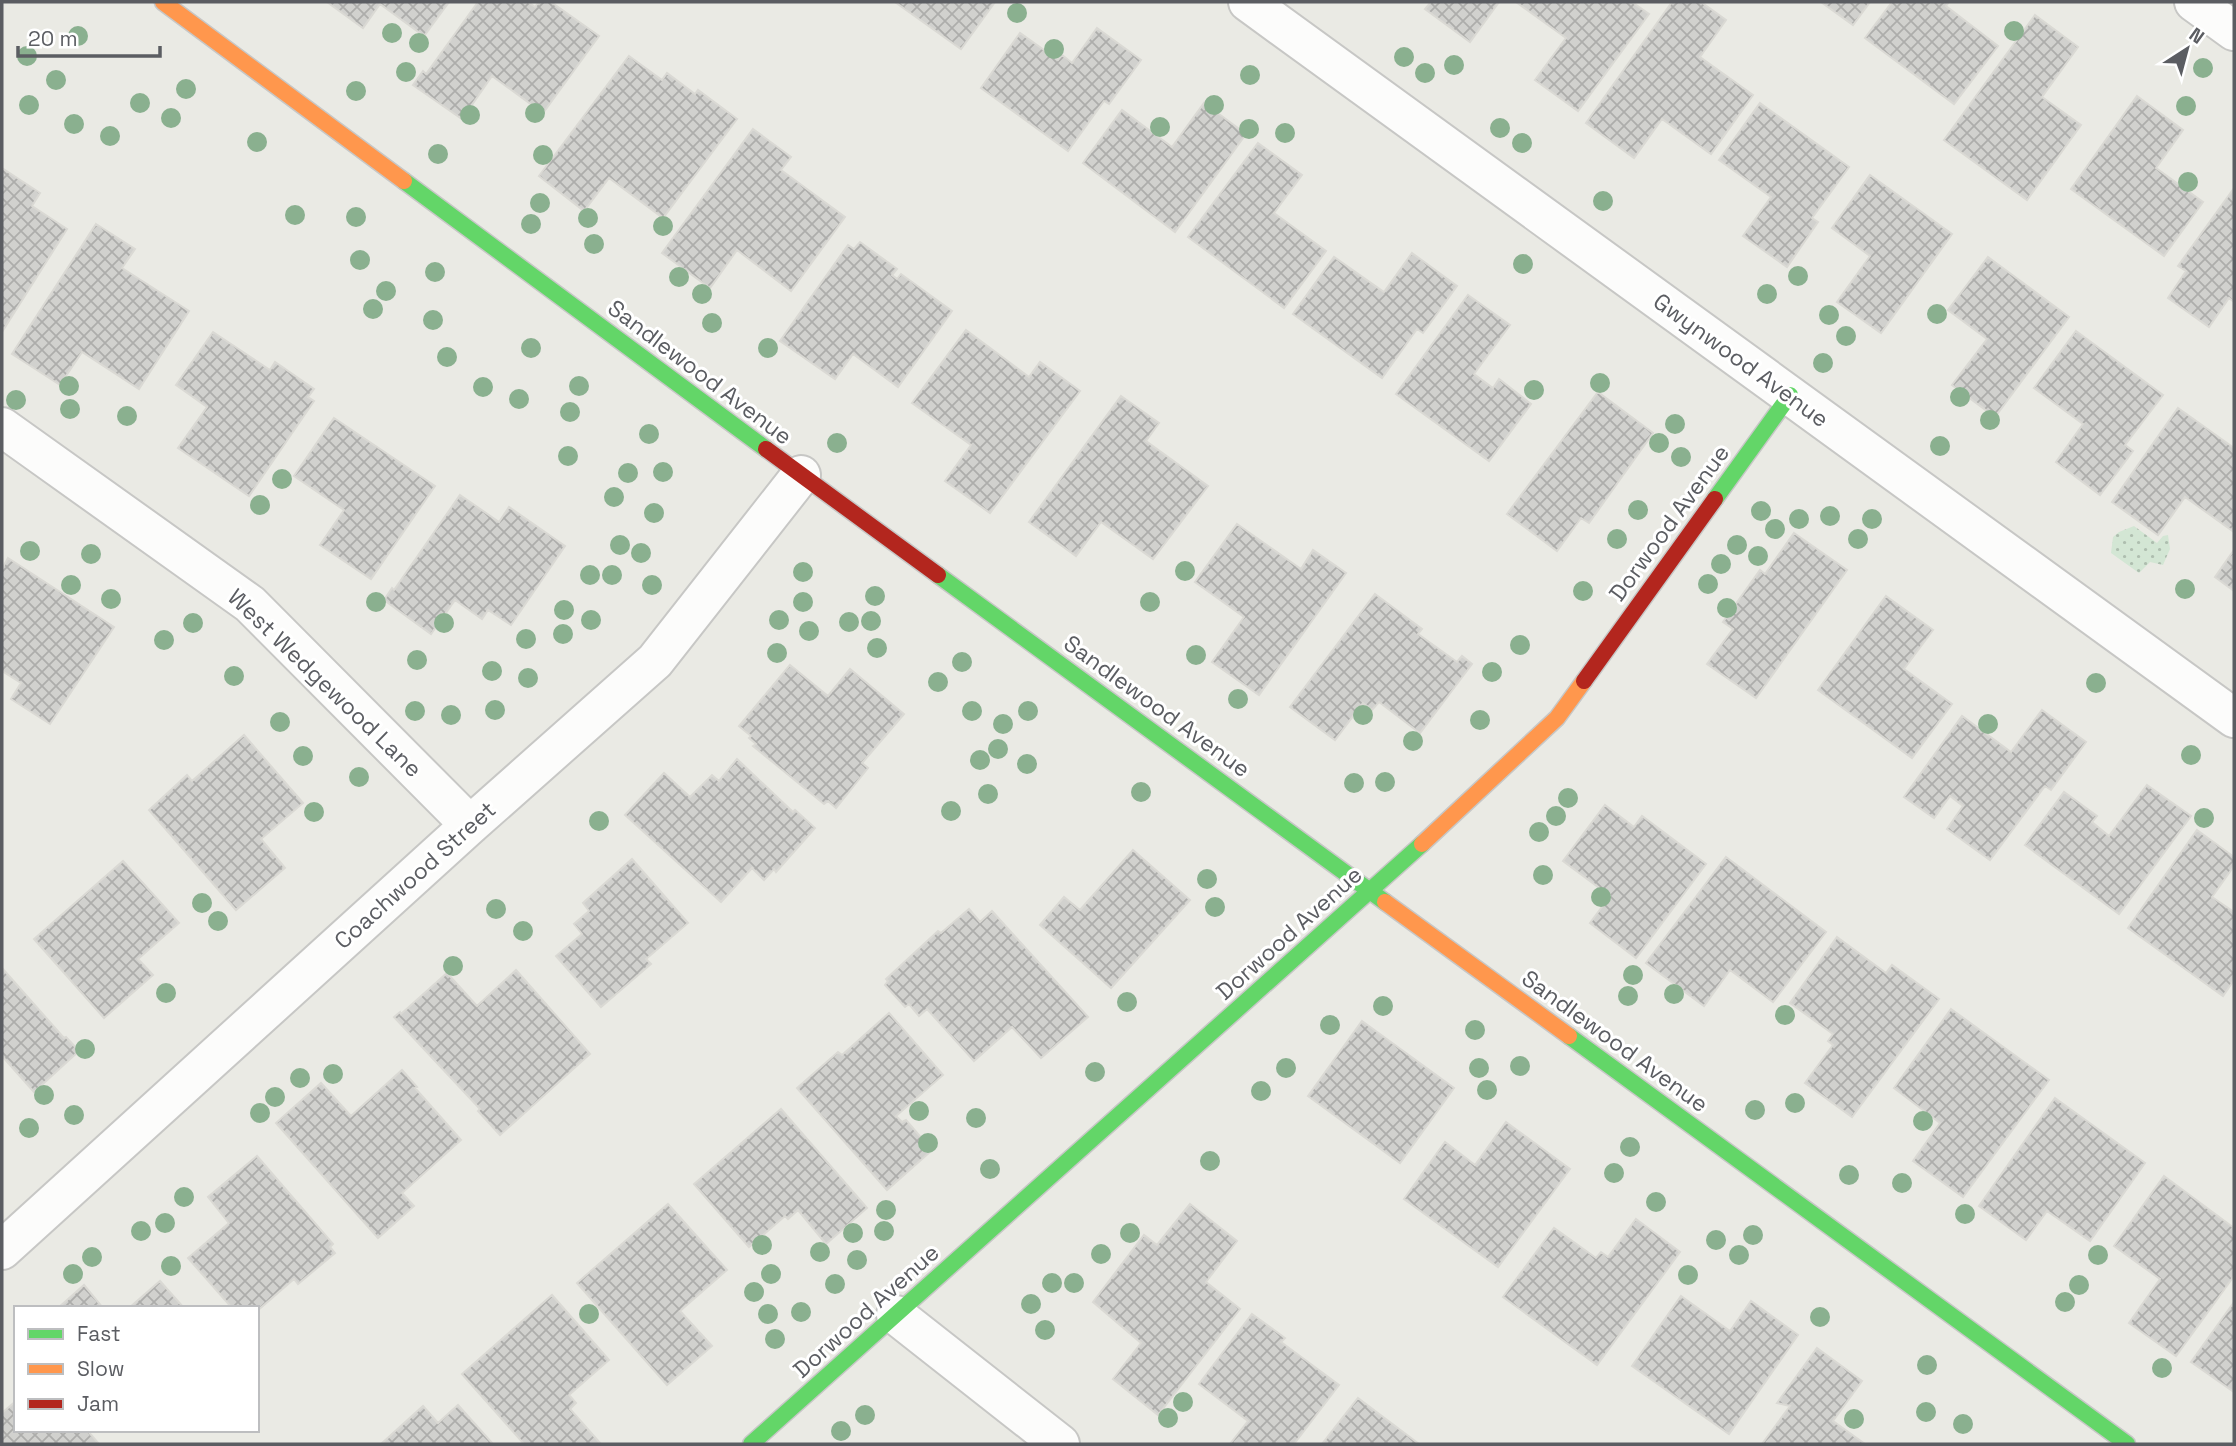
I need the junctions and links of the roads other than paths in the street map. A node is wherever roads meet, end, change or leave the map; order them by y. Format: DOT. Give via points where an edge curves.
graph roads {
  1 [pos="163,2"];
  2 [pos="1248,2"];
  3 [pos="2194,2"];
  4 [pos="2234,31"];
  5 [pos="1790,395"];
  6 [pos="2,427"];
  7 [pos="801,475"];
  8 [pos="2234,718"];
  9 [pos="471,825"];
  10 [pos="1371,891"];
  11 [pos="2,1250"];
  12 [pos="896,1315"];
  13 [pos="751,1444"];
  14 [pos="1060,1444"];
  15 [pos="2126,1444"];
  1 -- 7 [label="street, Sandlewood Avenue"];
  2 -- 5 [label="street, Gwynwood Avenue"];
  3 -- 4 [label="street"];
  5 -- 8 [label="street, Gwynwood Avenue"];
  5 -- 10 [label="street, Dorwood Avenue" via="1557,718"];
  6 -- 9 [label="street, West Wedgewood Lane" via="250,604"];
  7 -- 9 [label="street, Coachwood Street" via="655,661"];
  7 -- 10 [label="street, Sandlewood Avenue"];
  9 -- 11 [label="street, Coachwood Street"];
  10 -- 12 [label="street, Dorwood Avenue"];
  10 -- 15 [label="street, Sandlewood Avenue"];
  12 -- 13 [label="street, Dorwood Avenue"];
  12 -- 14 [label="street"];
}
